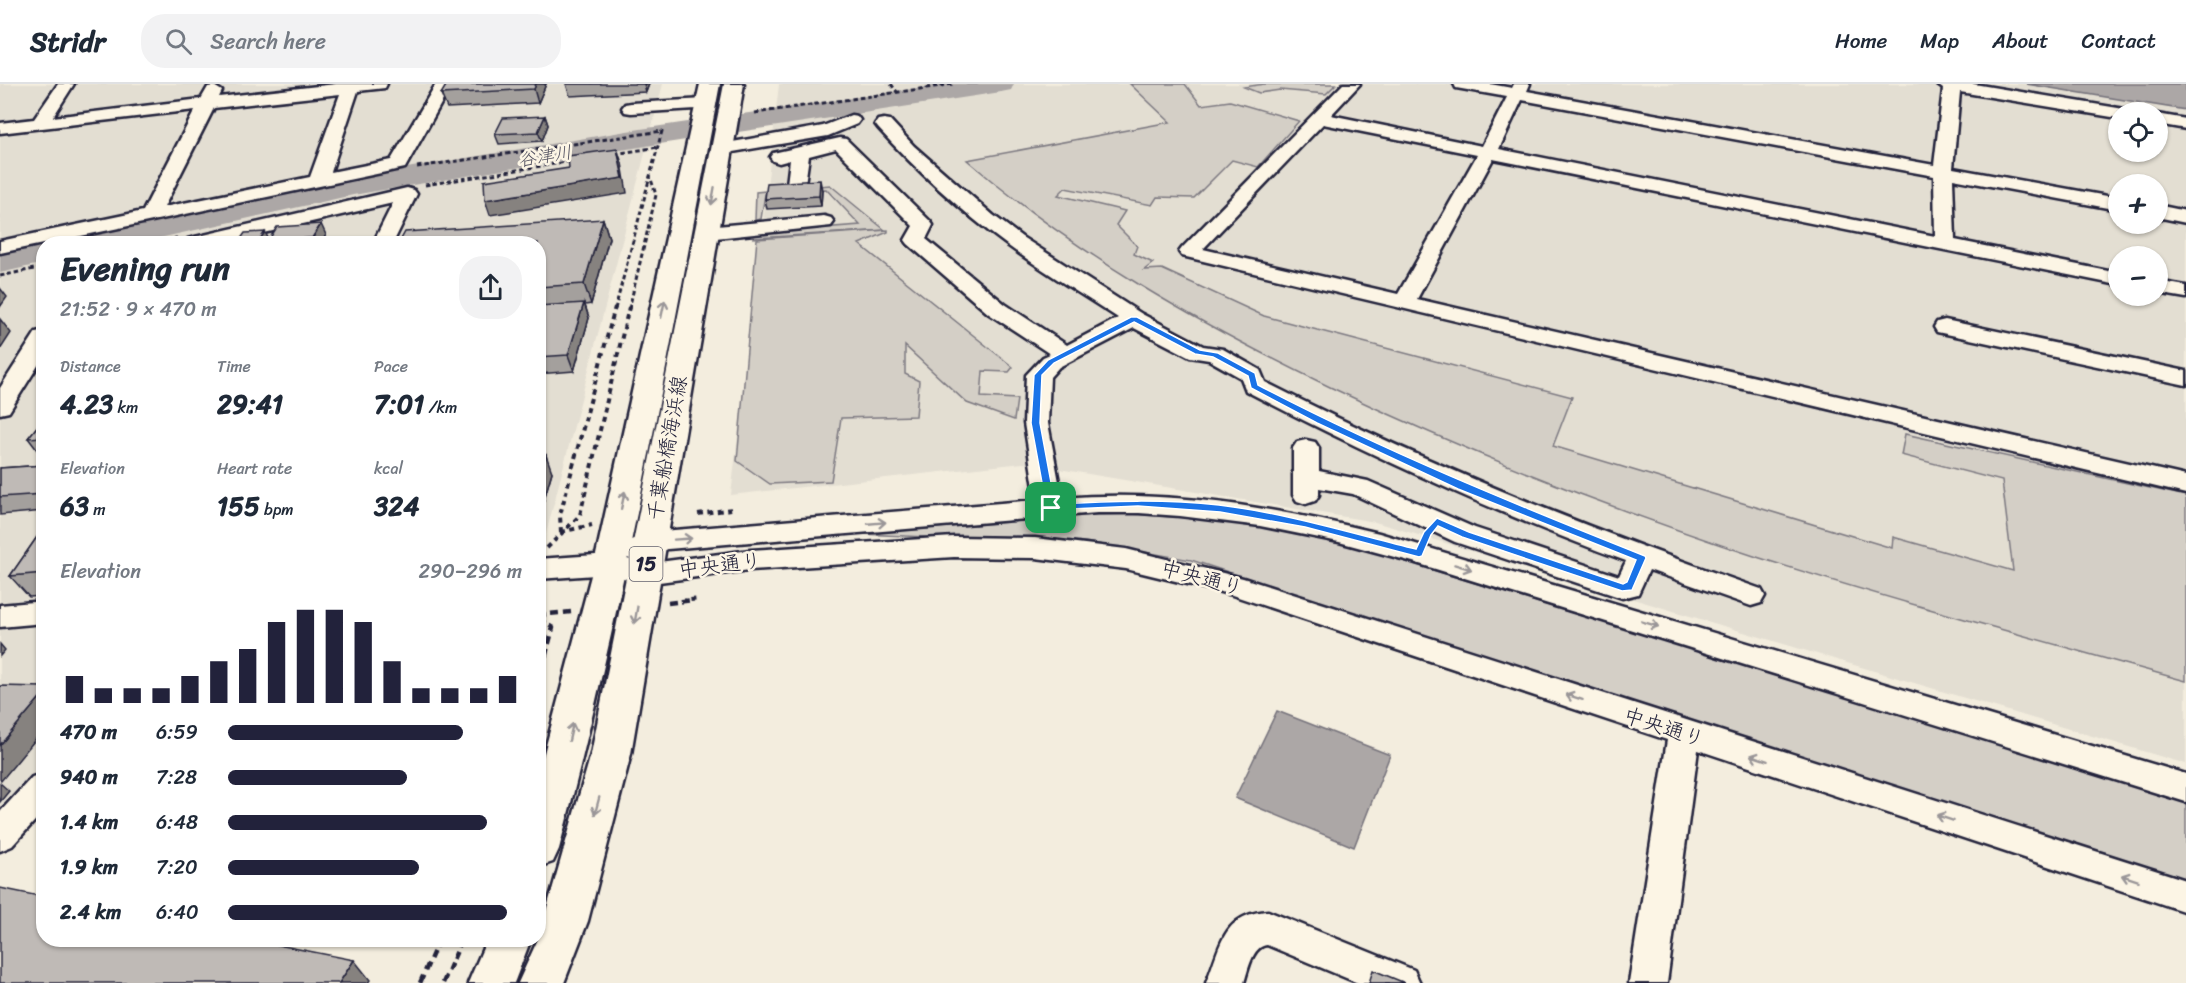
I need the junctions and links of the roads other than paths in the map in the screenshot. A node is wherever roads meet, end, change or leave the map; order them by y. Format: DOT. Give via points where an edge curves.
graph roads {
  1 [pos="66,84"];
  2 [pos="218,84"];
  3 [pos="379,84"];
  4 [pos="444,84"];
  5 [pos="734,84"];
  6 [pos="1352,84"];
  7 [pos="1462,84"];
  8 [pos="1948,85"];
  9 [pos="351,87"];
  10 [pos="1518,89"];
  11 [pos="708,94"];
  12 [pos="207,104"];
  13 [pos="631,108"];
  14 [pos="2108,111"];
  15 [pos="1318,118"];
  16 [pos="850,120"];
  17 [pos="2168,121"];
  18 [pos="40,123"];
  19 [pos="884,124"];
  20 [pos="2186,124"];
  21 [pos="0,128"];
  22 [pos="714,136"];
  23 [pos="834,137"];
  24 [pos="800,152"];
  25 [pos="1488,152"];
  26 [pos="779,157"];
  27 [pos="1943,171"];
  28 [pos="320,179"];
  29 [pos="796,184"];
  30 [pos="2108,202"];
  31 [pos="2168,213"];
  32 [pos="150,216"];
  33 [pos="2186,217"];
  34 [pos="825,222"];
  35 [pos="706,233"];
  36 [pos="56,236"];
  37 [pos="225,236"];
  38 [pos="386,236"];
  39 [pos="36,240"];
  40 [pos="1945,244"];
  41 [pos="0,248"];
  42 [pos="2108,277"];
  43 [pos="2168,289"];
  44 [pos="2186,292"];
  45 [pos="1404,302"];
  46 [pos="1134,319"];
  47 [pos="1945,327"];
  48 [pos="36,350"];
  49 [pos="1066,354"];
  50 [pos="2186,378"];
  51 [pos="0,407"];
  52 [pos="1306,448"];
  53 [pos="2186,485"];
  54 [pos="1462,487"];
  55 [pos="1051,508"];
  56 [pos="1437,522"];
  57 [pos="650,541"];
  58 [pos="1419,554"];
  59 [pos="1641,558"];
  60 [pos="610,564"];
  61 [pos="546,568"];
  62 [pos="644,574"];
  63 [pos="1751,597"];
  64 [pos="36,613"];
  65 [pos="0,616"];
  66 [pos="1684,733"];
  67 [pos="2186,788"];
  68 [pos="36,796"];
  69 [pos="546,822"];
  70 [pos="0,836"];
  71 [pos="2186,896"];
  72 [pos="506,947"];
  73 [pos="491,983"];
  74 [pos="541,983"];
  75 [pos="1225,983"];
  76 [pos="1401,983"];
  77 [pos="1648,983"];
  1 -- 18 [label="street"];
  2 -- 12 [label="street"];
  3 -- 9 [label="street"];
  4 -- 28 [label="street" via="398,164"];
  5 -- 22 [label="main road, 千葉船橋海浜線 / 15"];
  6 -- 15 [label="street"];
  7 -- 10 [label="street"];
  8 -- 14 [label="street"];
  8 -- 27 [label="street"];
  9 -- 12 [label="street"];
  9 -- 28 [label="street"];
  10 -- 25 [label="street"];
  10 -- 27 [label="street"];
  11 -- 13 [label="street"];
  11 -- 22 [label="main road, 千葉船橋海浜線 / 15"];
  12 -- 18 [label="street"];
  12 -- 32 [label="street"];
  15 -- 25 [label="street"];
  15 -- 45 [label="street" via="1189,252"];
  16 -- 23 [label="street"];
  17 -- 20 [label="street"];
  18 -- 21 [label="street"];
  19 -- 46 [label="street" via="986,219"];
  22 -- 23 [label="street"];
  22 -- 35 [label="main road, 千葉船橋海浜線 / 15, one-way"];
  60 -- 22 [label="main road, 千葉船橋海浜線 / 15, one-way"];
  23 -- 24 [label="street"];
  23 -- 49 [label="street" via="923,225 915,240 997,309"];
  24 -- 26 [label="street"];
  24 -- 29 [label="street"];
  25 -- 40 [label="street"];
  25 -- 45 [label="street"];
  27 -- 30 [label="street"];
  27 -- 40 [label="street"];
  28 -- 32 [label="street"];
  31 -- 33 [label="street"];
  32 -- 36 [label="street"];
  34 -- 35 [label="street"];
  35 -- 57 [label="main road, 千葉船橋海浜線 / 15"];
  37 -- 38 [label="street" via="407,194"];
  39 -- 41 [label="street"];
  40 -- 42 [label="street"];
  43 -- 44 [label="street"];
  45 -- 53 [label="street"];
  46 -- 49 [label="street"];
  46 -- 54 [label="street" via="1198,352 1215,354 1252,375 1254,386 1321,422"];
  47 -- 50 [label="street"];
  48 -- 51 [label="street"];
  49 -- 55 [label="street" via="1038,375 1036,423"];
  52 -- 56 [label="street" via="1307,486 1359,487"];
  54 -- 56 [label="street"];
  54 -- 59 [label="street"];
  57 -- 55 [label="street, 中央通り, one-way"];
  55 -- 58 [label="street, 中央通り" via="1138,503 1220,508 1305,524"];
  56 -- 58 [label="street"];
  56 -- 59 [label="street" via="1622,588 1632,584"];
  57 -- 60 [label="street, 中央通り"];
  57 -- 62 [label="main road, 千葉船橋海浜線 / 15"];
  58 -- 67 [label="street, 中央通り, one-way"];
  59 -- 63 [label="street"];
  60 -- 61 [label="street"];
  60 -- 62 [label="street, 中央通り"];
  69 -- 60 [label="main road, 千葉船橋海浜線 / 15, one-way"];
  66 -- 62 [label="street, 中央通り, one-way" via="1233,585 1104,555 1035,548 954,547 750,560"];
  62 -- 74 [label="main road, 千葉船橋海浜線 / 15, one-way" via="611,753 566,921"];
  64 -- 65 [label="street"];
  71 -- 66 [label="street, 中央通り, one-way"];
  66 -- 77 [label="street"];
  68 -- 70 [label="street"];
  72 -- 73 [label="main road"];
  75 -- 76 [label="street" via="1242,939 1253,928 1268,928"];
}
